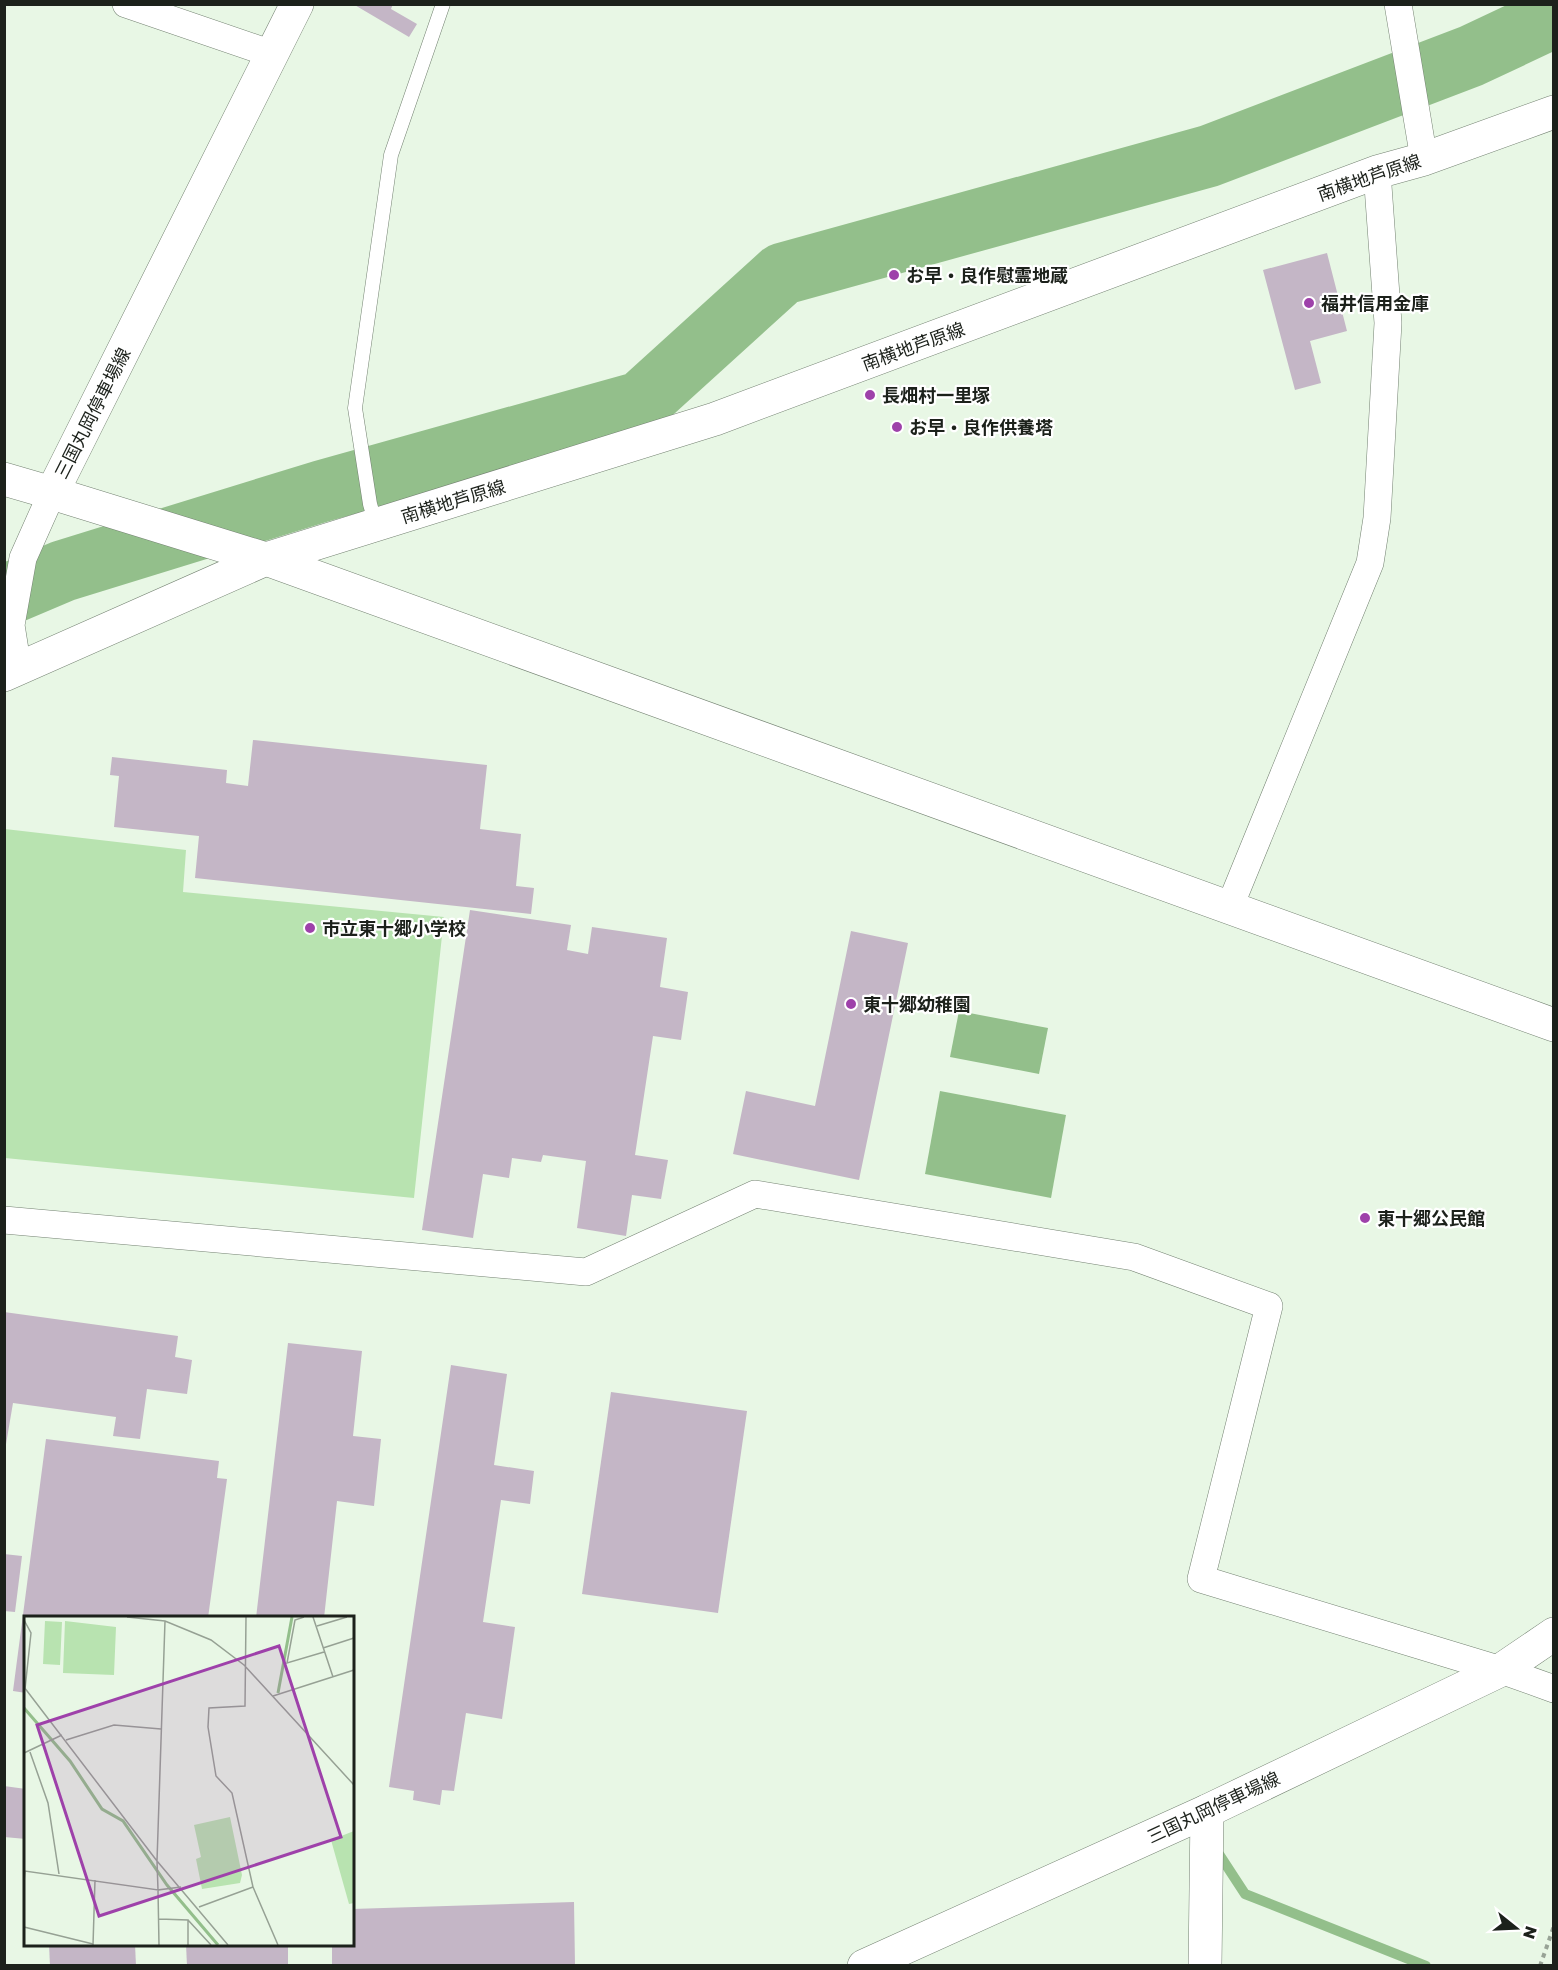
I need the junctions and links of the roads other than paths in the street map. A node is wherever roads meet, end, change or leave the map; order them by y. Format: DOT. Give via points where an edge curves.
graph roads {
  1 [pos="126,4"];
  2 [pos="297,4"];
  3 [pos="442,4"];
  4 [pos="1398,4"];
  5 [pos="272,54"];
  6 [pos="1554,112"];
  7 [pos="1424,159"];
  8 [pos="1377,172"];
  9 [pos="4,479"];
  10 [pos="52,493"];
  11 [pos="376,525"];
  12 [pos="266,559"];
  13 [pos="11,672"];
  14 [pos="1230,906"];
  15 [pos="1554,1025"];
  16 [pos="4,1220"];
  17 [pos="1554,1634"];
  18 [pos="1501,1670"];
  19 [pos="1554,1689"];
  20 [pos="1207,1811"];
  21 [pos="864,1965"];
  22 [pos="1205,1965"];
  1 -- 5 [label="street"];
  2 -- 5 [label="main road, 三国丸岡停車場線"];
  3 -- 11 [label="lane" via="392,155 355,408"];
  4 -- 7 [label="street"];
  5 -- 10 [label="main road, 三国丸岡停車場線"];
  6 -- 7 [label="main road, 南横地芦原線"];
  7 -- 8 [label="main road, 南横地芦原線"];
  8 -- 11 [label="main road, 南横地芦原線" via="715,420"];
  8 -- 14 [label="street" via="1388,323 1374,544 1370,563"];
  9 -- 10 [label="main road"];
  10 -- 12 [label="main road, 三国丸岡停車場線"];
  10 -- 13 [label="street" via="23,558 11,625"];
  11 -- 12 [label="main road, 南横地芦原線"];
  12 -- 13 [label="main road"];
  12 -- 14 [label="main road, 三国丸岡停車場線"];
  14 -- 15 [label="main road, 三国丸岡停車場線"];
  16 -- 18 [label="street" via="586,1272 755,1194 1134,1257 1269,1306 1201,1579"];
  17 -- 18 [label="main road, 三国丸岡停車場線"];
  18 -- 19 [label="street"];
  18 -- 20 [label="main road, 三国丸岡停車場線"];
  20 -- 21 [label="main road, 三国丸岡停車場線"];
  20 -- 22 [label="main road"];
}
